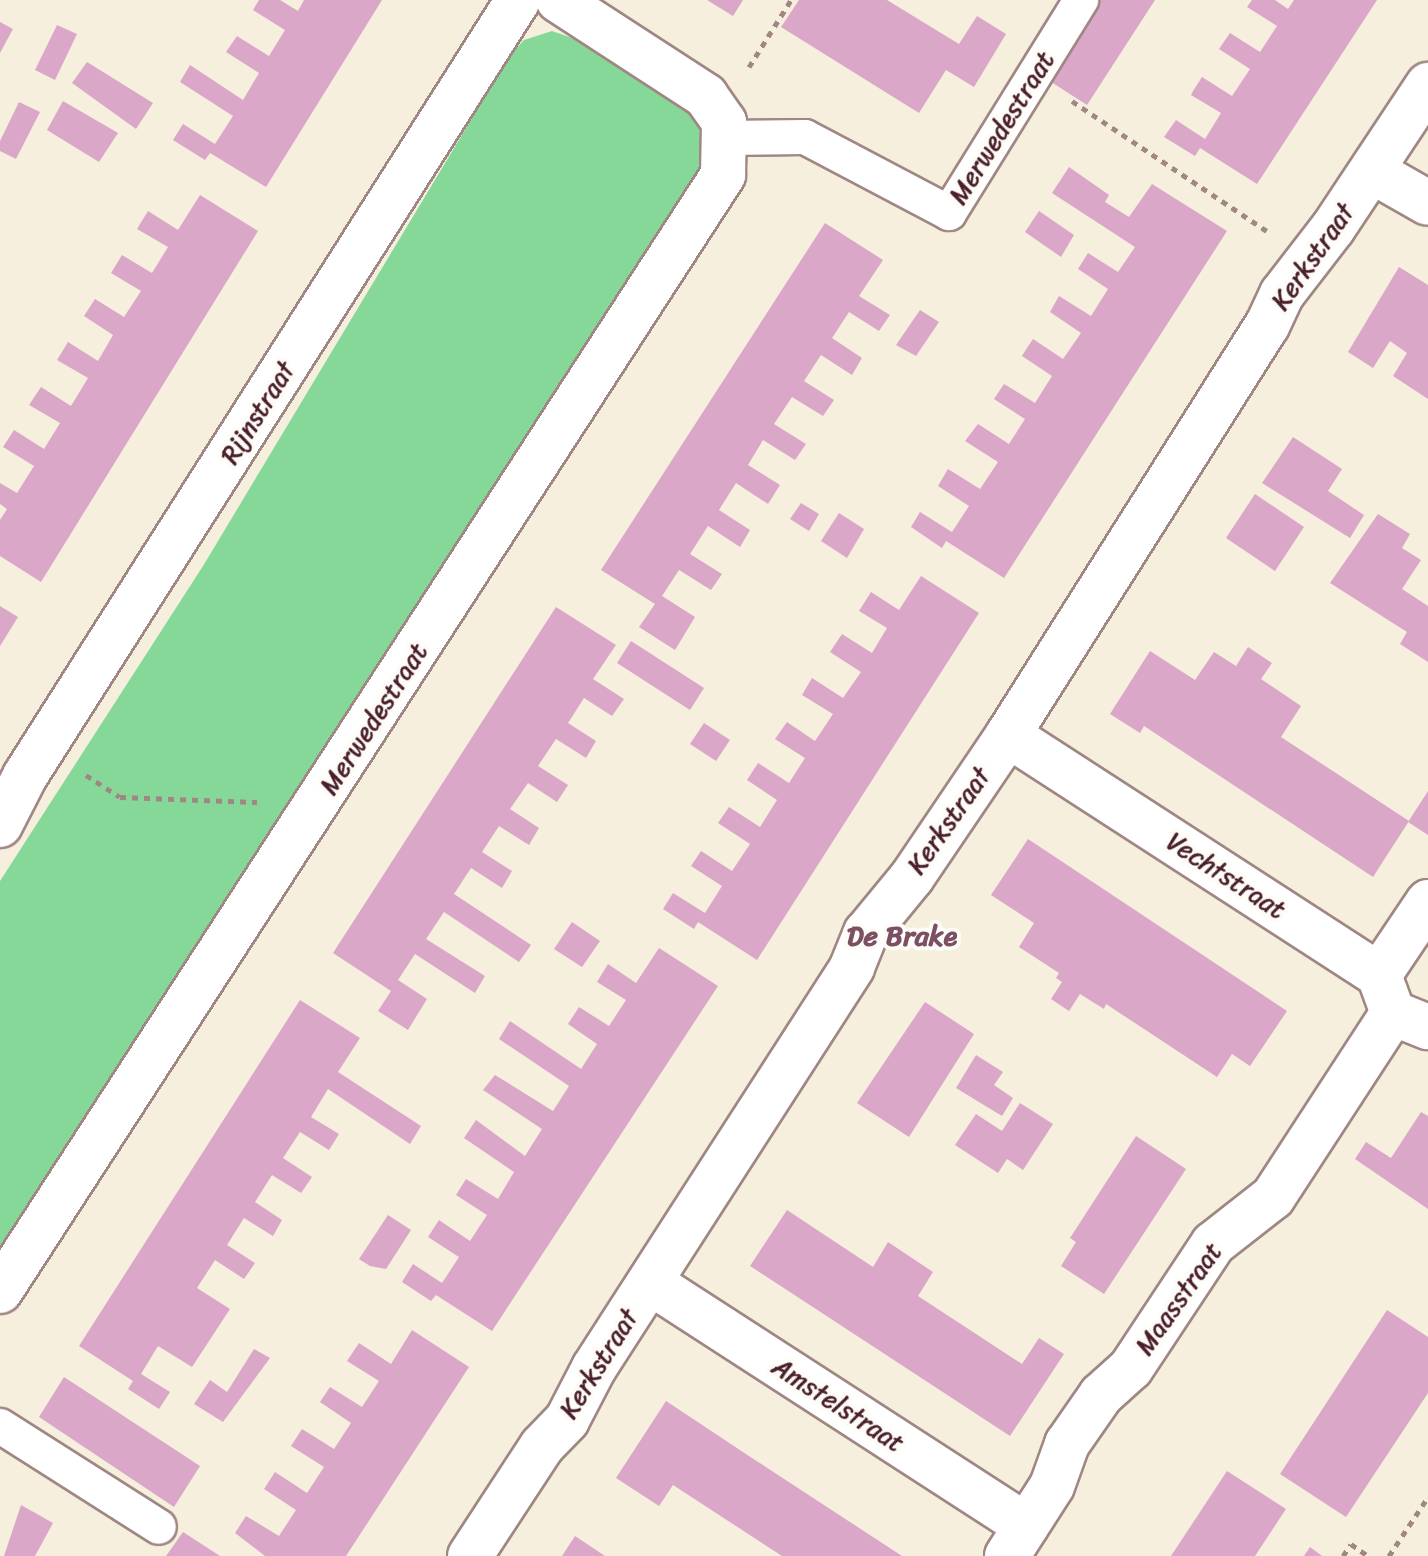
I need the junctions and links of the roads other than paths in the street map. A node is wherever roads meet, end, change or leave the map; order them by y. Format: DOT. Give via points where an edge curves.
graph roads {
  1 [pos="518,0"];
  2 [pos="558,0"];
  3 [pos="1081,0"];
  4 [pos="1428,85"];
  5 [pos="722,123"];
  6 [pos="1372,171"];
  7 [pos="1428,203"];
  8 [pos="1008,735"];
  9 [pos="0,825"];
  10 [pos="1428,902"];
  11 [pos="1400,1005"];
  12 [pos="651,1283"];
  13 [pos="0,1291"];
  14 [pos="0,1426"];
  15 [pos="159,1527"];
  16 [pos="1017,1541"];
  17 [pos="470,1556"];
  1 -- 9 [label="street, Rijnstraat" via="43,748"];
  2 -- 5 [label="street" via="694,86"];
  3 -- 5 [label="lane, Merwedestraat" via="949,213 805,137"];
  4 -- 6 [label="street, Kerkstraat"];
  5 -- 13 [label="street, Merwedestraat" via="725,166 714,192"];
  6 -- 7 [label="street"];
  6 -- 8 [label="street, Kerkstraat" via="1306,258"];
  8 -- 11 [label="street, Vechtstraat"];
  8 -- 12 [label="street, Kerkstraat" via="912,877 866,933 852,967"];
  10 -- 11 [label="street, Maasstraat"];
  11 -- 16 [label="street, Maasstraat" via="1273,1197 1213,1244 1131,1368 1101,1395 1067,1444 1052,1486"];
  12 -- 16 [label="street, Amstelstraat"];
  12 -- 17 [label="street, Kerkstraat" via="594,1368 567,1420 542,1446"];
  14 -- 15 [label="lane"];
}
